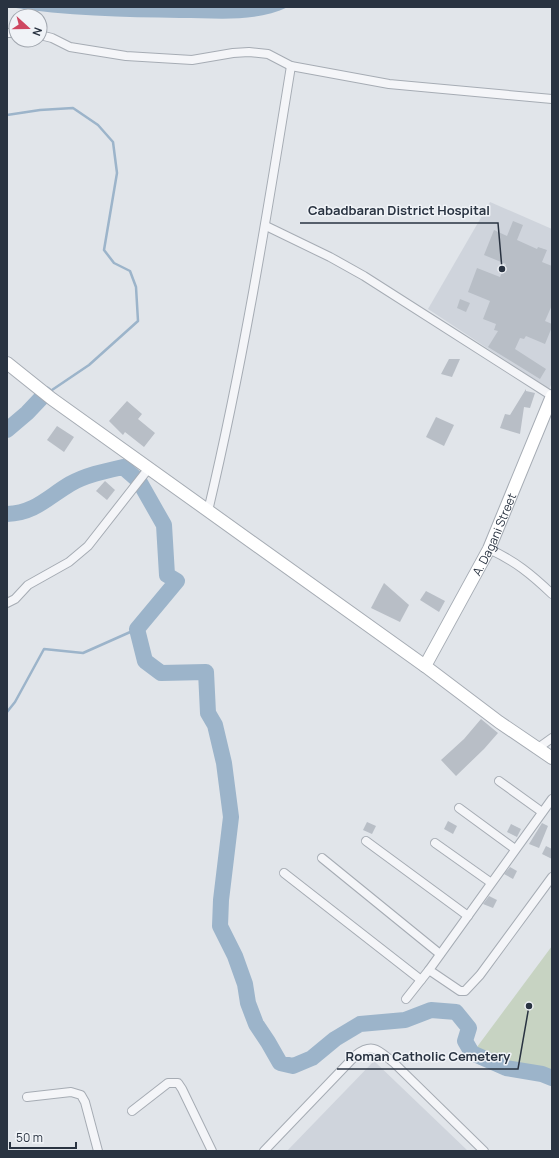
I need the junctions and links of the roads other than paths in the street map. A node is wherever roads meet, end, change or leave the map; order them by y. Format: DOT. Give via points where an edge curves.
graph roads {
  1 [pos="48,37"];
  2 [pos="291,66"];
  3 [pos="552,100"];
  4 [pos="266,226"];
  5 [pos="7,363"];
  6 [pos="552,396"];
  7 [pos="147,470"];
  8 [pos="208,511"];
  9 [pos="488,549"];
  10 [pos="552,594"];
  11 [pos="7,604"];
  12 [pos="426,666"];
  13 [pos="552,738"];
  14 [pos="538,748"];
  15 [pos="552,758"];
  16 [pos="498,781"];
  17 [pos="552,798"];
  18 [pos="459,808"];
  19 [pos="542,812"];
  20 [pos="366,841"];
  21 [pos="435,843"];
  22 [pos="515,849"];
  23 [pos="322,858"];
  24 [pos="284,873"];
  25 [pos="552,877"];
  26 [pos="490,882"];
  27 [pos="468,916"];
  28 [pos="440,954"];
  29 [pos="429,970"];
  30 [pos="421,980"];
  31 [pos="406,999"];
  32 [pos="27,1097"];
  33 [pos="132,1111"];
  34 [pos="98,1151"];
  35 [pos="212,1151"];
  36 [pos="264,1151"];
  37 [pos="484,1151"];
  1 -- 2 [label="street" via="70,48 126,56 192,60 249,52 268,54"];
  2 -- 3 [label="street" via="389,84"];
  2 -- 4 [label="street"];
  4 -- 6 [label="street" via="364,276"];
  4 -- 8 [label="street" via="227,433"];
  5 -- 7 [label="main road"];
  6 -- 9 [label="main road, A. Dagani Street"];
  7 -- 8 [label="main road"];
  7 -- 11 [label="street" via="88,546 69,562 28,585"];
  8 -- 12 [label="main road"];
  9 -- 10 [label="street" via="510,559"];
  9 -- 12 [label="main road, A. Dagani Street"];
  12 -- 14 [label="main road" via="499,722"];
  13 -- 14 [label="street"];
  14 -- 15 [label="main road"];
  16 -- 19 [label="street"];
  17 -- 19 [label="street"];
  18 -- 22 [label="street"];
  19 -- 22 [label="street"];
  20 -- 27 [label="street"];
  21 -- 26 [label="street"];
  22 -- 26 [label="street"];
  23 -- 28 [label="street"];
  24 -- 30 [label="street"];
  25 -- 29 [label="street" via="480,975 465,991 460,991"];
  26 -- 27 [label="street"];
  27 -- 28 [label="street"];
  28 -- 29 [label="street"];
  29 -- 30 [label="street"];
  30 -- 31 [label="street"];
  32 -- 34 [label="street" via="71,1092 81,1095 86,1102"];
  33 -- 35 [label="street" via="168,1083 178,1083"];
  36 -- 37 [label="street" via="315,1096 363,1049 369,1048 379,1051 393,1062"];
}
